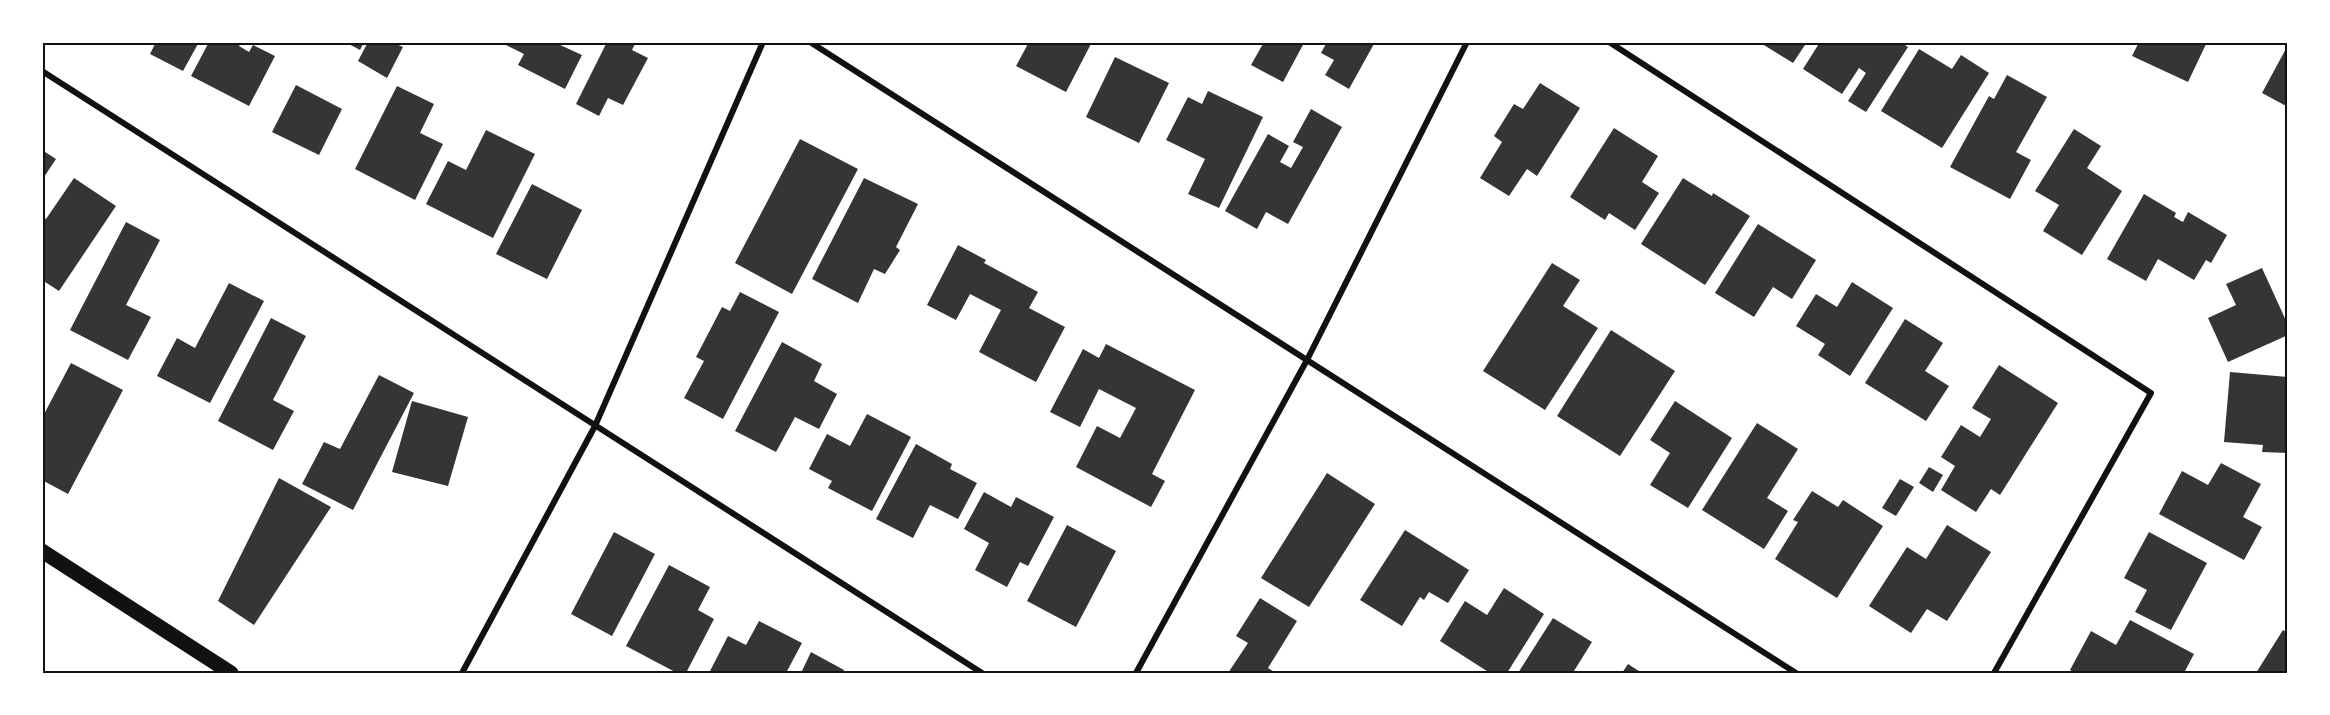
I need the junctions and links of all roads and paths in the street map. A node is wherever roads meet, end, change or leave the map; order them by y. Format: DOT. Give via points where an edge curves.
graph roads {
  1 [pos="763,42"];
  2 [pos="810,42"];
  3 [pos="1467,42"];
  4 [pos="1609,42"];
  5 [pos="42,71"];
  6 [pos="1307,360"];
  7 [pos="595,426"];
  8 [pos="42,551"];
  9 [pos="231,673"];
  10 [pos="462,673"];
  11 [pos="982,673"];
  12 [pos="1136,673"];
  13 [pos="1796,673"];
  14 [pos="1994,673"];
  1 -- 7 [label="street"];
  2 -- 6 [label="street"];
  3 -- 6 [label="street"];
  4 -- 14 [label="street" via="2151,393"];
  5 -- 7 [label="street"];
  6 -- 12 [label="street"];
  6 -- 13 [label="street"];
  7 -- 10 [label="street"];
  7 -- 11 [label="street"];
  8 -- 9 [label="main road"];
}
